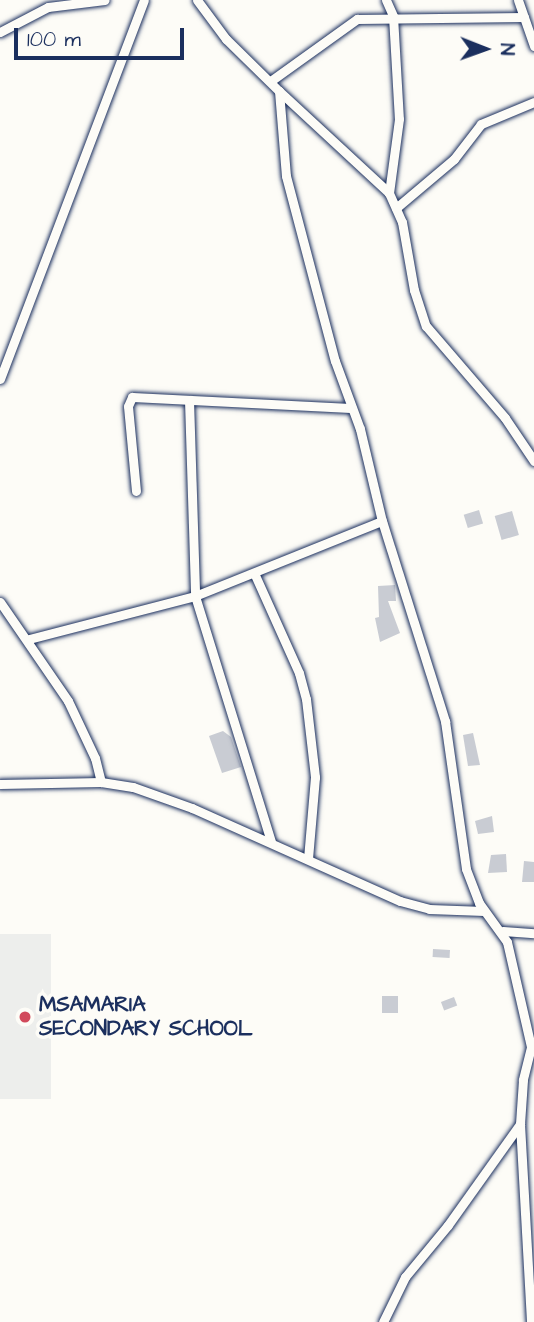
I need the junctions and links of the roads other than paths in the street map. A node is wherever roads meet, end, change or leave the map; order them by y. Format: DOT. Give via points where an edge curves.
graph roads {
  1 [pos="105,0"];
  2 [pos="144,0"];
  3 [pos="197,0"];
  4 [pos="386,0"];
  5 [pos="518,0"];
  6 [pos="393,16"];
  7 [pos="524,17"];
  8 [pos="0,33"];
  9 [pos="534,46"];
  10 [pos="272,80"];
  11 [pos="279,91"];
  12 [pos="534,102"];
  13 [pos="388,193"];
  14 [pos="396,208"];
  15 [pos="0,379"];
  16 [pos="189,400"];
  17 [pos="351,408"];
  18 [pos="534,461"];
  19 [pos="136,491"];
  20 [pos="382,521"];
  21 [pos="255,575"];
  22 [pos="195,596"];
  23 [pos="0,602"];
  24 [pos="29,639"];
  25 [pos="101,782"];
  26 [pos="0,784"];
  27 [pos="271,842"];
  28 [pos="308,858"];
  29 [pos="484,911"];
  30 [pos="503,931"];
  31 [pos="534,933"];
  32 [pos="520,1124"];
  33 [pos="383,1322"];
  34 [pos="531,1322"];
  1 -- 8 [label="street" via="48,7"];
  2 -- 15 [label="street"];
  3 -- 10 [label="street" via="226,39"];
  4 -- 6 [label="street"];
  5 -- 7 [label="street"];
  6 -- 7 [label="street"];
  6 -- 10 [label="street" via="357,19"];
  6 -- 13 [label="street" via="399,119"];
  7 -- 9 [label="street"];
  10 -- 11 [label="street"];
  11 -- 13 [label="street"];
  11 -- 17 [label="street" via="285,176"];
  12 -- 14 [label="street" via="481,124 454,159"];
  13 -- 14 [label="street"];
  14 -- 18 [label="street" via="426,326 505,418"];
  16 -- 17 [label="street"];
  16 -- 19 [label="street" via="130,400"];
  16 -- 22 [label="street"];
  17 -- 20 [label="street"];
  20 -- 21 [label="street"];
  20 -- 29 [label="street" via="440,702 459,811 460,843 472,891"];
  21 -- 22 [label="street"];
  21 -- 28 [label="street" via="306,699 315,777"];
  22 -- 24 [label="street"];
  22 -- 27 [label="street"];
  23 -- 24 [label="street"];
  24 -- 25 [label="street" via="86,736"];
  25 -- 26 [label="street"];
  25 -- 27 [label="street" via="133,787"];
  27 -- 28 [label="street"];
  28 -- 29 [label="street" via="334,876 400,901 429,909"];
  29 -- 30 [label="street"];
  30 -- 31 [label="street"];
  30 -- 32 [label="street" via="531,1047"];
  32 -- 33 [label="street" via="397,1288"];
  32 -- 34 [label="street"];
}
